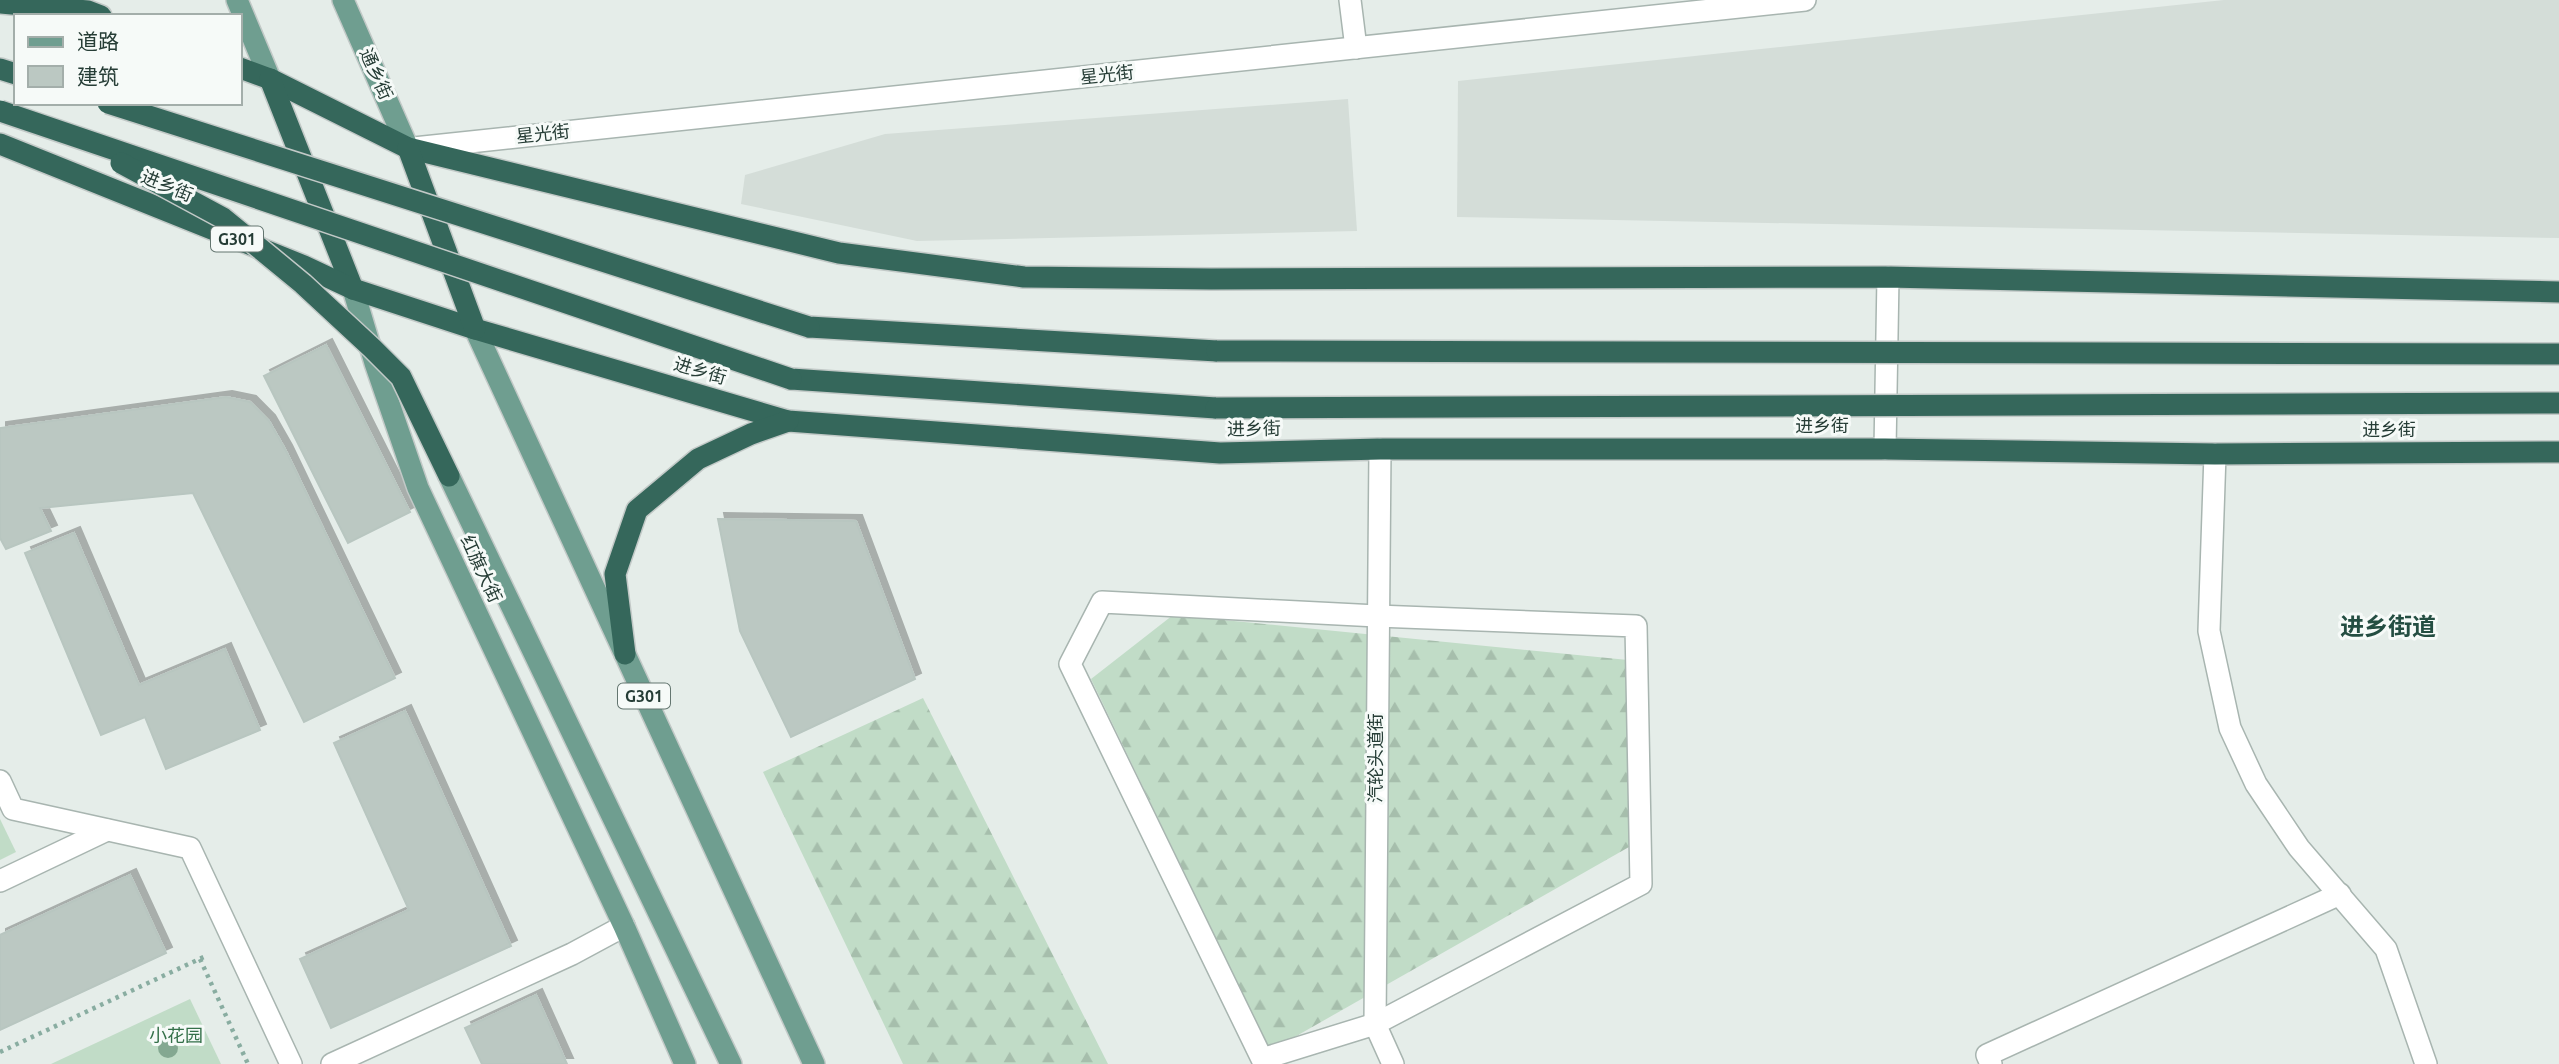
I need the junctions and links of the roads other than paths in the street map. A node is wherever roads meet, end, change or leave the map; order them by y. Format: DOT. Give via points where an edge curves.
graph roads {
  1 [pos="63,0"];
  2 [pos="237,0"];
  3 [pos="343,0"];
  4 [pos="1350,0"];
  5 [pos="1805,0"];
  6 [pos="0,4"];
  7 [pos="94,13"];
  8 [pos="1356,48"];
  9 [pos="242,69"];
  10 [pos="270,79"];
  11 [pos="113,105"];
  12 [pos="0,110"];
  13 [pos="70,135"];
  14 [pos="3,146"];
  15 [pos="408,148"];
  16 [pos="1888,276"];
  17 [pos="354,289"];
  18 [pos="2559,292"];
  19 [pos="475,329"];
  20 [pos="2559,354"];
  21 [pos="2559,403"];
  22 [pos="788,421"];
  23 [pos="1380,449"];
  24 [pos="1885,449"];
  25 [pos="2559,452"];
  26 [pos="2215,454"];
  27 [pos="449,476"];
  28 [pos="1377,616"];
  29 [pos="625,654"];
  30 [pos="0,781"];
  31 [pos="107,830"];
  32 [pos="0,881"];
  33 [pos="2340,894"];
  34 [pos="624,926"];
  35 [pos="1376,1024"];
  36 [pos="291,1064"];
  37 [pos="332,1064"];
  38 [pos="685,1064"];
  39 [pos="731,1064"];
  40 [pos="814,1064"];
  41 [pos="1393,1064"];
  42 [pos="1991,1064"];
  43 [pos="2426,1064"];
  1 -- 7 [label="highway"];
  2 -- 10 [label="main road"];
  3 -- 15 [label="main road, 通乡街"];
  4 -- 8 [label="street"];
  5 -- 8 [label="street, 星光街"];
  6 -- 7 [label="highway"];
  8 -- 15 [label="street, 星光街"];
  9 -- 10 [label="highway"];
  10 -- 15 [label="highway"];
  10 -- 17 [label="highway, 红旗大街"];
  11 -- 20 [label="highway, bridge" via="809,327 1217,351"];
  12 -- 13 [label="highway, 进乡街, bridge"];
  13 -- 21 [label="highway, 进乡街, bridge" via="791,379 1216,408"];
  13 -- 27 [label="highway, bridge" via="223,218 303,284 401,377"];
  14 -- 17 [label="highway, 进乡街 / G301"];
  15 -- 16 [label="highway" via="839,254 1024,277"];
  15 -- 19 [label="highway, G301"];
  16 -- 18 [label="highway"];
  16 -- 24 [label="street"];
  17 -- 19 [label="highway, 进乡街 / G301"];
  17 -- 34 [label="main road, 红旗大街" via="418,488"];
  19 -- 22 [label="highway, 进乡街"];
  19 -- 29 [label="main road, G301"];
  22 -- 23 [label="highway, 进乡街" via="1220,453"];
  22 -- 29 [label="highway" via="698,459 637,510 615,574"];
  23 -- 24 [label="highway, 进乡街"];
  23 -- 28 [label="street, 汽轮头道街"];
  24 -- 26 [label="highway, 进乡街"];
  25 -- 26 [label="highway, 进乡街"];
  26 -- 33 [label="street" via="2209,631 2230,729 2256,784 2300,848"];
  27 -- 39 [label="main road"];
  28 -- 35 [label="street, 汽轮头道街"];
  28 -- 35 [label="street" via="1636,626 1641,884"];
  28 -- 35 [label="street" via="1102,602 1070,664 1262,1059"];
  29 -- 40 [label="main road, G301"];
  30 -- 31 [label="street" via="13,809"];
  31 -- 32 [label="street"];
  31 -- 36 [label="street" via="190,848"];
  33 -- 42 [label="street" via="1987,1055"];
  33 -- 43 [label="street" via="2386,948"];
  34 -- 37 [label="street"];
  34 -- 38 [label="main road, 红旗大街"];
  35 -- 41 [label="street, 汽轮头道街"];
}
